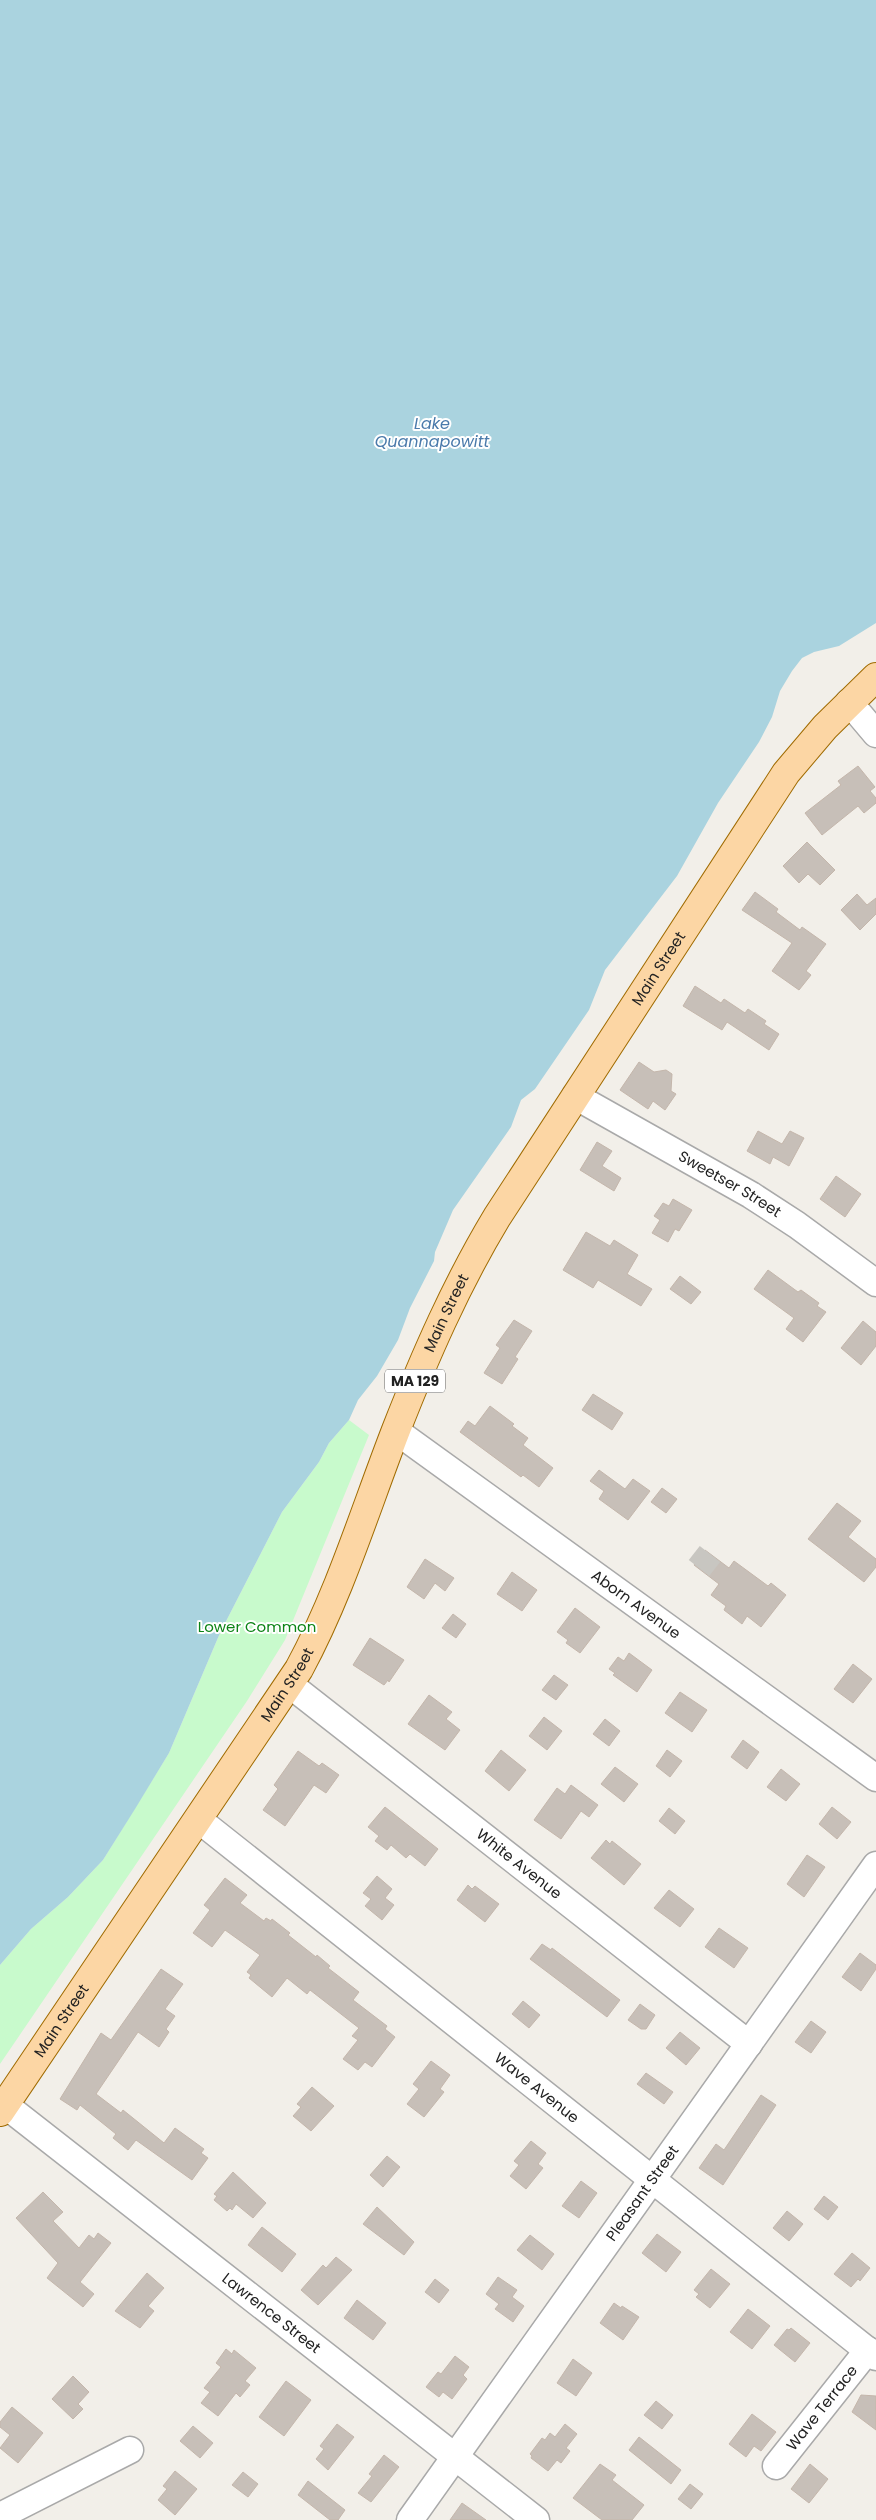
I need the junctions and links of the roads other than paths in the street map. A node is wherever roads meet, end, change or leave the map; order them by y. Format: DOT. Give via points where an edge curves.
graph roads {
  1 [pos="876,677"];
  2 [pos="849,702"];
  3 [pos="876,734"];
  4 [pos="575,1096"];
  5 [pos="876,1283"];
  6 [pos="396,1430"];
  7 [pos="289,1684"];
  8 [pos="876,1778"];
  9 [pos="199,1820"];
  10 [pos="876,1865"];
  11 [pos="749,2044"];
  12 [pos="2,2109"];
  13 [pos="654,2179"];
  14 [pos="872,2353"];
  15 [pos="130,2450"];
  16 [pos="455,2457"];
  17 [pos="776,2466"];
  18 [pos="0,2516"];
  19 [pos="410,2520"];
  20 [pos="536,2520"];
  1 -- 2 [label="main road, Main Street / MA 129"];
  2 -- 3 [label="street"];
  2 -- 4 [label="main road, Main Street / MA 129" via="786,774"];
  4 -- 5 [label="street, Sweetser Street" via="750,1195"];
  4 -- 6 [label="main road, Main Street / MA 129" via="465,1271 426,1354"];
  6 -- 7 [label="main road, Main Street / MA 129" via="333,1599"];
  6 -- 8 [label="street, Aborn Avenue"];
  7 -- 9 [label="main road, Main Street / MA 129"];
  7 -- 11 [label="street, White Avenue"];
  9 -- 12 [label="main road, Main Street / MA 129"];
  9 -- 13 [label="street, Wave Avenue"];
  10 -- 11 [label="street, Pleasant Street"];
  11 -- 13 [label="street, Pleasant Street"];
  12 -- 16 [label="street, Lawrence Street"];
  13 -- 14 [label="street, Wave Avenue"];
  13 -- 16 [label="street, Pleasant Street"];
  14 -- 17 [label="street, Wave Terrace"];
  15 -- 18 [label="street"];
  16 -- 19 [label="street, Pleasant Street"];
  16 -- 20 [label="street, Lawrence Street"];
}
